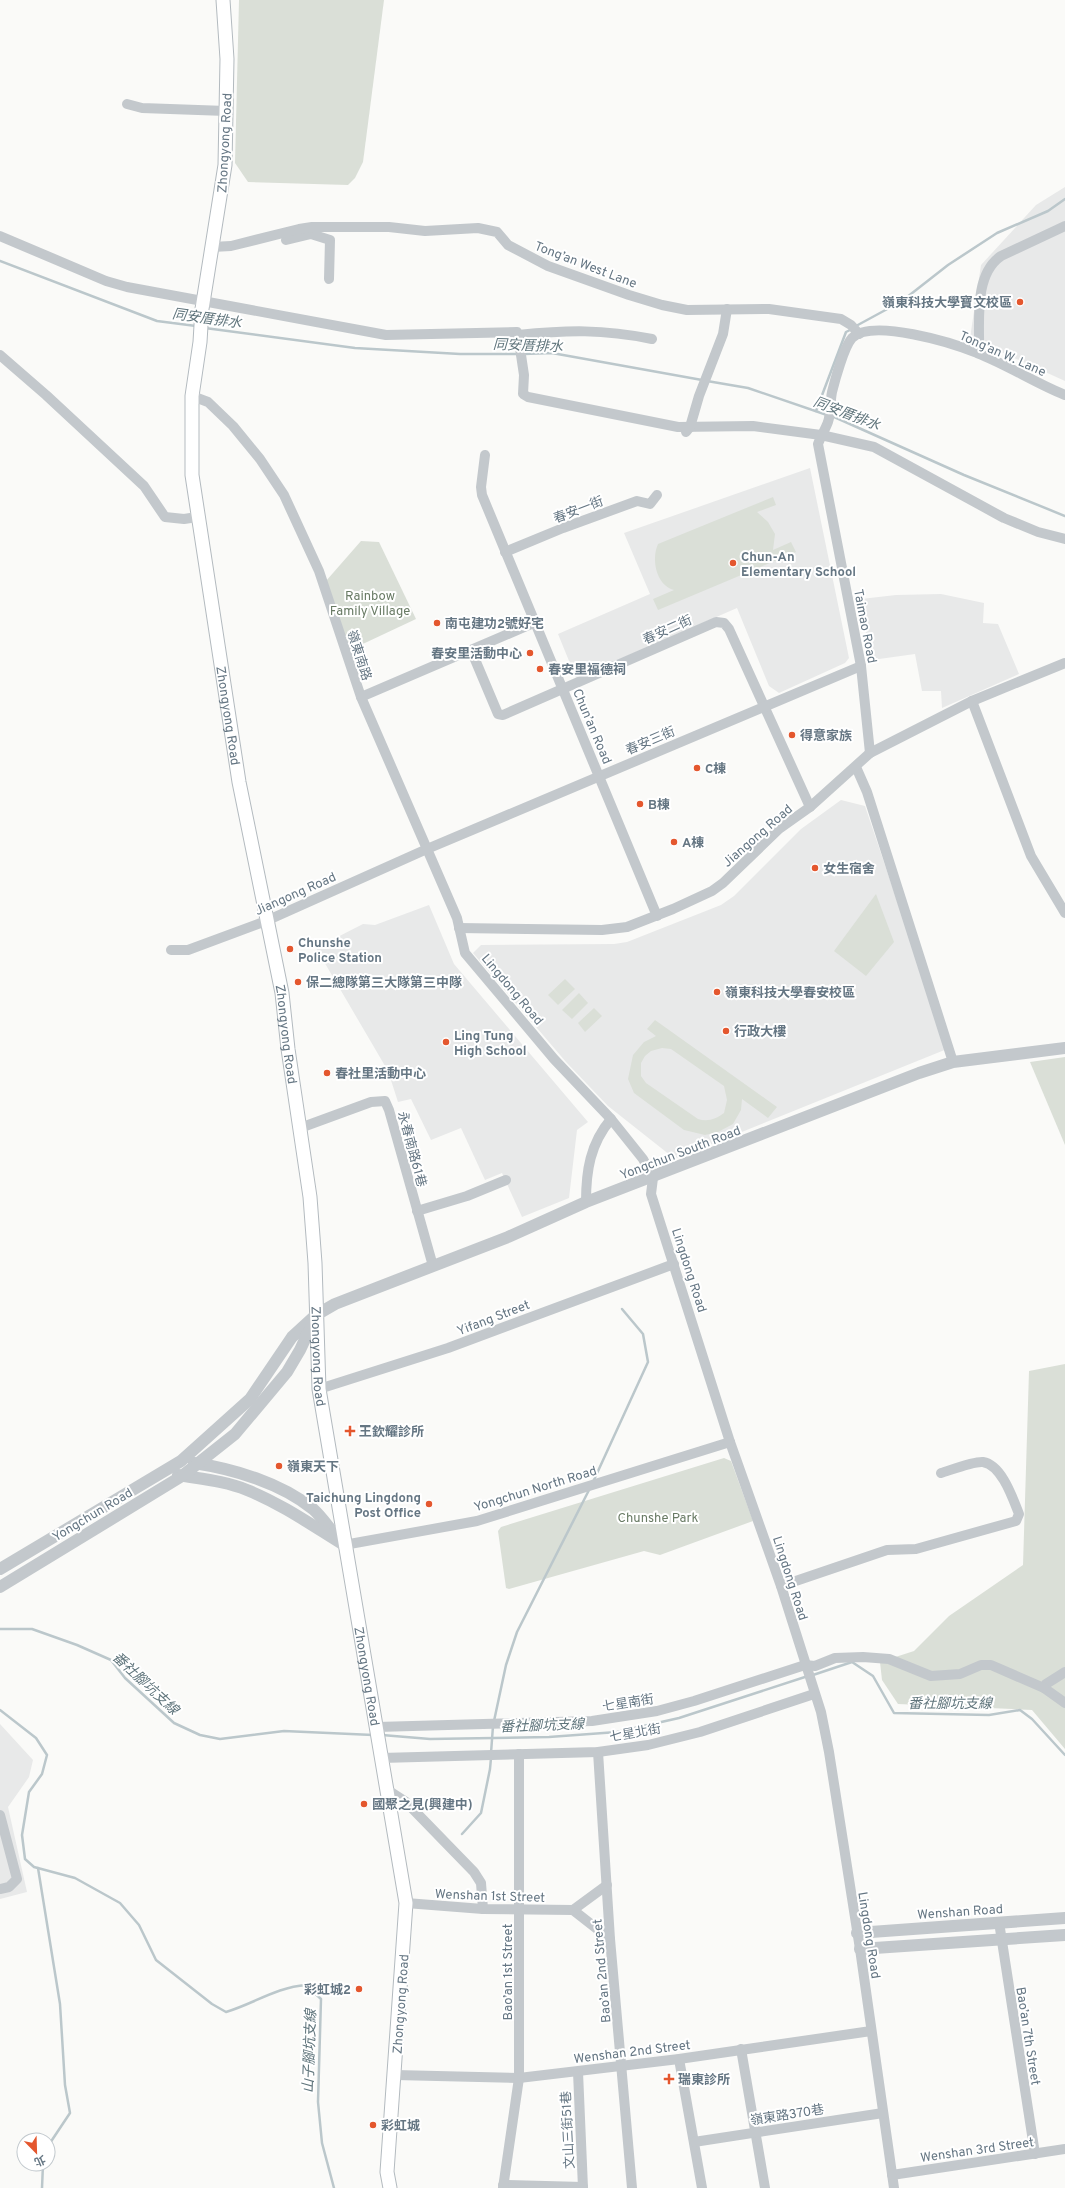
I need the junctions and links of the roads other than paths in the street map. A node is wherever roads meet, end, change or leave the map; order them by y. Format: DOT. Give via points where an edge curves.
graph roads {
  1 [pos="223,0"];
  2 [pos="128,104"];
  3 [pos="226,110"];
  4 [pos="1065,226"];
  5 [pos="0,236"];
  6 [pos="273,236"];
  7 [pos="212,247"];
  8 [pos="329,279"];
  9 [pos="202,306"];
  10 [pos="727,309"];
  11 [pos="859,334"];
  12 [pos="519,337"];
  13 [pos="652,339"];
  14 [pos="979,354"];
  15 [pos="0,355"];
  16 [pos="1065,395"];
  17 [pos="192,396"];
  18 [pos="688,430"];
  19 [pos="821,435"];
  20 [pos="485,455"];
  21 [pos="657,495"];
  22 [pos="197,517"];
  23 [pos="1065,539"];
  24 [pos="505,552"];
  25 [pos="536,622"];
  26 [pos="471,650"];
  27 [pos="1065,663"];
  28 [pos="860,666"];
  29 [pos="563,689"];
  30 [pos="361,697"];
  31 [pos="972,701"];
  32 [pos="763,706"];
  33 [pos="870,753"];
  34 [pos="856,768"];
  35 [pos="599,776"];
  36 [pos="810,807"];
  37 [pos="427,848"];
  38 [pos="1065,913"];
  39 [pos="657,916"];
  40 [pos="266,921"];
  41 [pos="460,928"];
  42 [pos="171,950"];
  43 [pos="1065,1048"];
  44 [pos="953,1062"];
  45 [pos="611,1119"];
  46 [pos="300,1128"];
  47 [pos="654,1178"];
  48 [pos="506,1180"];
  49 [pos="586,1202"];
  50 [pos="417,1211"];
  51 [pos="674,1264"];
  52 [pos="433,1266"];
  53 [pos="316,1316"];
  54 [pos="319,1389"];
  55 [pos="730,1442"];
  56 [pos="181,1461"];
  57 [pos="198,1464"];
  58 [pos="163,1473"];
  59 [pos="941,1473"];
  60 [pos="182,1476"];
  61 [pos="344,1545"];
  62 [pos="0,1569"];
  63 [pos="781,1586"];
  64 [pos="0,1587"];
  65 [pos="806,1669"];
  66 [pos="1065,1672"];
  67 [pos="1044,1688"];
  68 [pos="813,1691"];
  69 [pos="1065,1703"];
  70 [pos="377,1730"];
  71 [pos="598,1752"];
  72 [pos="380,1754"];
  73 [pos="519,1754"];
  74 [pos="386,1789"];
  75 [pos="0,1814"];
  76 [pos="608,1885"];
  77 [pos="0,1889"];
  78 [pos="406,1904"];
  79 [pos="483,1908"];
  80 [pos="520,1910"];
  81 [pos="573,1910"];
  82 [pos="1065,1918"];
  83 [pos="999,1922"];
  84 [pos="857,1932"];
  85 [pos="1065,1935"];
  86 [pos="610,1939"];
  87 [pos="1001,1940"];
  88 [pos="860,1949"];
  89 [pos="871,2032"];
  90 [pos="741,2049"];
  91 [pos="679,2059"];
  92 [pos="622,2066"];
  93 [pos="578,2072"];
  94 [pos="395,2074"];
  95 [pos="519,2078"];
  96 [pos="883,2113"];
  97 [pos="756,2131"];
  98 [pos="694,2142"];
  99 [pos="1065,2149"];
  100 [pos="1035,2154"];
  101 [pos="892,2175"];
  102 [pos="503,2187"];
  103 [pos="390,2188"];
  104 [pos="583,2188"];
  105 [pos="632,2188"];
  106 [pos="702,2188"];
  107 [pos="765,2188"];
  108 [pos="894,2188"];
  1 -- 3 [label="main road, Zhongyong Road" via="227,59"];
  2 -- 3 [label="street" via="142,108"];
  3 -- 7 [label="main road, Zhongyong Road" via="225,165"];
  4 -- 14 [label="street" via="1001,256 988,268 981,295"];
  5 -- 9 [label="street" via="106,281"];
  6 -- 7 [label="street, Tong’an West Lane" via="231,246"];
  6 -- 8 [label="street" via="280,241 311,234 330,240"];
  6 -- 10 [label="street, Tong’an West Lane" via="312,227 425,231 486,229 497,232 508,245 548,266 629,295 687,310"];
  7 -- 9 [label="main road, Zhongyong Road"];
  9 -- 12 [label="street" via="386,335 517,332"];
  9 -- 17 [label="main road, Zhongyong Road"];
  10 -- 11 [label="street, Tong’an West Lane" via="769,309 841,319"];
  10 -- 18 [label="street" via="724,334"];
  11 -- 14 [label="street, Tong’an W. Lane" via="875,329 895,332 949,343"];
  11 -- 19 [label="street" via="852,338 847,347 832,391 828,423"];
  12 -- 13 [label="street" via="586,330"];
  12 -- 18 [label="street" via="524,375 523,394 528,397"];
  14 -- 16 [label="street, Tong’an W. Lane"];
  15 -- 22 [label="street" via="144,486 165,517"];
  17 -- 22 [label="main road, Zhongyong Road" via="192,469"];
  17 -- 30 [label="street, 嶺東南路" via="208,402 233,426 260,458 284,495 319,571"];
  18 -- 19 [label="street" via="753,426"];
  19 -- 23 [label="street" via="874,446 1004,518 1038,532"];
  19 -- 28 [label="street, Taimao Road" via="818,444"];
  20 -- 24 [label="street, Chun’an Road" via="482,495"];
  21 -- 24 [label="street, 春安一街" via="650,504 637,501 622,505"];
  22 -- 40 [label="main road, Zhongyong Road" via="239,782"];
  24 -- 25 [label="street, Chun’an Road"];
  25 -- 26 [label="street"];
  25 -- 29 [label="street, Chun’an Road"];
  26 -- 29 [label="street, 春安二街" via="498,714 503,715"];
  26 -- 30 [label="street"];
  27 -- 31 [label="street, Jiangong Road"];
  28 -- 32 [label="street, 春安三街"];
  28 -- 33 [label="street, Taimao Road"];
  29 -- 32 [label="street, 春安二街" via="716,622 724,623 729,629"];
  29 -- 35 [label="street, Chun’an Road"];
  30 -- 37 [label="street, 嶺東南路"];
  31 -- 33 [label="street, Jiangong Road"];
  31 -- 38 [label="street" via="1031,856"];
  32 -- 35 [label="street, 春安三街"];
  32 -- 36 [label="street, 春安二街"];
  33 -- 34 [label="street, Jiangong Road"];
  34 -- 36 [label="street, Jiangong Road"];
  34 -- 44 [label="street" via="867,792"];
  35 -- 37 [label="street, 春安三街"];
  35 -- 39 [label="street, Chun’an Road"];
  36 -- 39 [label="street, Jiangong Road" via="779,829 712,891"];
  37 -- 40 [label="street, Jiangong Road"];
  37 -- 41 [label="street, 嶺東南路"];
  39 -- 41 [label="street, Jiangong Road" via="627,927 602,930"];
  40 -- 42 [label="street, Jiangong Road" via="188,950"];
  40 -- 46 [label="main road, Zhongyong Road" via="282,993"];
  41 -- 45 [label="street, Lingdong Road" via="465,953 554,1059"];
  43 -- 44 [label="street, Yongchun South Road"];
  44 -- 47 [label="street, Yongchun South Road"];
  45 -- 47 [label="street, Lingdong Road" via="643,1159"];
  45 -- 49 [label="street" via="601,1131 593,1149"];
  46 -- 50 [label="street, 永春南路61巷" via="370,1102 384,1101 389,1110"];
  46 -- 53 [label="main road, Zhongyong Road" via="310,1197"];
  47 -- 49 [label="street, Yongchun South Road"];
  47 -- 51 [label="street, Lingdong Road" via="651,1194"];
  48 -- 50 [label="street" via="467,1196"];
  49 -- 52 [label="street, Yongchun South Road" via="508,1237"];
  50 -- 52 [label="street, 永春南路61巷"];
  51 -- 54 [label="street, Yifang Street" via="448,1348"];
  51 -- 55 [label="street, Lingdong Road"];
  52 -- 53 [label="street, Yongchun South Road" via="335,1304"];
  53 -- 54 [label="main road, Zhongyong Road"];
  53 -- 56 [label="street, Yongchun South Road" via="292,1337 250,1399"];
  53 -- 57 [label="street" via="287,1372 235,1434"];
  54 -- 61 [label="main road, Zhongyong Road"];
  55 -- 61 [label="street, Yongchun North Road" via="477,1521"];
  55 -- 63 [label="street, Lingdong Road"];
  56 -- 57 [label="street"];
  56 -- 58 [label="street, Yongchun Road"];
  57 -- 60 [label="street, Yongchun Road"];
  57 -- 61 [label="street" via="232,1471 288,1493 313,1509"];
  58 -- 60 [label="street"];
  58 -- 62 [label="street, Yongchun Road"];
  59 -- 63 [label="street" via="982,1462 990,1464 1006,1482 1019,1514 1016,1521 916,1549 887,1550"];
  60 -- 61 [label="street" via="225,1483 247,1490 280,1506"];
  60 -- 64 [label="street, Yongchun Road"];
  61 -- 70 [label="main road, Zhongyong Road"];
  63 -- 65 [label="street, Lingdong Road"];
  65 -- 67 [label="street, 七星南街" via="835,1658 863,1657 889,1660 931,1676 960,1674 981,1665 991,1665"];
  65 -- 68 [label="street, Lingdong Road"];
  65 -- 70 [label="street, 七星南街" via="657,1711 618,1718"];
  66 -- 67 [label="street"];
  67 -- 69 [label="street, 七星南街"];
  68 -- 71 [label="street, 七星北街" via="700,1732 648,1745"];
  68 -- 84 [label="street, Lingdong Road" via="821,1712 828,1746"];
  70 -- 72 [label="main road, Zhongyong Road"];
  71 -- 73 [label="street, 七星北街"];
  71 -- 76 [label="street, Bao’an 2nd Street"];
  72 -- 73 [label="street, 七星北街"];
  72 -- 74 [label="main road, Zhongyong Road"];
  73 -- 80 [label="street, Bao’an 1st Street"];
  74 -- 78 [label="main road, Zhongyong Road"];
  74 -- 79 [label="street" via="406,1802 474,1872 481,1884"];
  75 -- 77 [label="street" via="17,1879 9,1887"];
  76 -- 81 [label="street"];
  76 -- 86 [label="street, Bao’an 2nd Street"];
  78 -- 79 [label="street, Wenshan 1st Street"];
  78 -- 94 [label="main road, Zhongyong Road"];
  79 -- 80 [label="street, Wenshan 1st Street"];
  80 -- 81 [label="street, Wenshan 1st Street"];
  80 -- 95 [label="street, Bao’an 1st Street"];
  81 -- 86 [label="street"];
  82 -- 83 [label="street, Wenshan Road"];
  83 -- 84 [label="street, Wenshan Road"];
  83 -- 87 [label="street, Bao’an 7th Street"];
  84 -- 88 [label="street, Lingdong Road"];
  85 -- 87 [label="street"];
  86 -- 92 [label="street, Bao’an 2nd Street"];
  87 -- 88 [label="street"];
  87 -- 100 [label="street, Bao’an 7th Street"];
  88 -- 89 [label="street, Lingdong Road"];
  89 -- 90 [label="street, Wenshan 2nd Street"];
  89 -- 96 [label="street, Lingdong Road"];
  90 -- 91 [label="street, Wenshan 2nd Street"];
  90 -- 97 [label="street"];
  91 -- 92 [label="street, Wenshan 2nd Street"];
  91 -- 98 [label="street"];
  92 -- 93 [label="street, Wenshan 2nd Street"];
  92 -- 105 [label="street, Bao’an 2nd Street"];
  93 -- 95 [label="street, Wenshan 2nd Street"];
  93 -- 104 [label="street, 文山三街51巷"];
  94 -- 95 [label="street, Wenshan 2nd Street"];
  94 -- 103 [label="main road, Zhongyong Road" via="387,2172"];
  95 -- 102 [label="street, Bao’an 1st Street"];
  96 -- 97 [label="street, 嶺東路370巷"];
  96 -- 101 [label="street, Lingdong Road"];
  97 -- 98 [label="street, 嶺東路370巷"];
  97 -- 107 [label="street"];
  98 -- 106 [label="street"];
  99 -- 100 [label="street, Wenshan 3rd Street"];
  100 -- 101 [label="street, Wenshan 3rd Street"];
  101 -- 108 [label="street, Lingdong Road"];
  102 -- 104 [label="street"];
}
